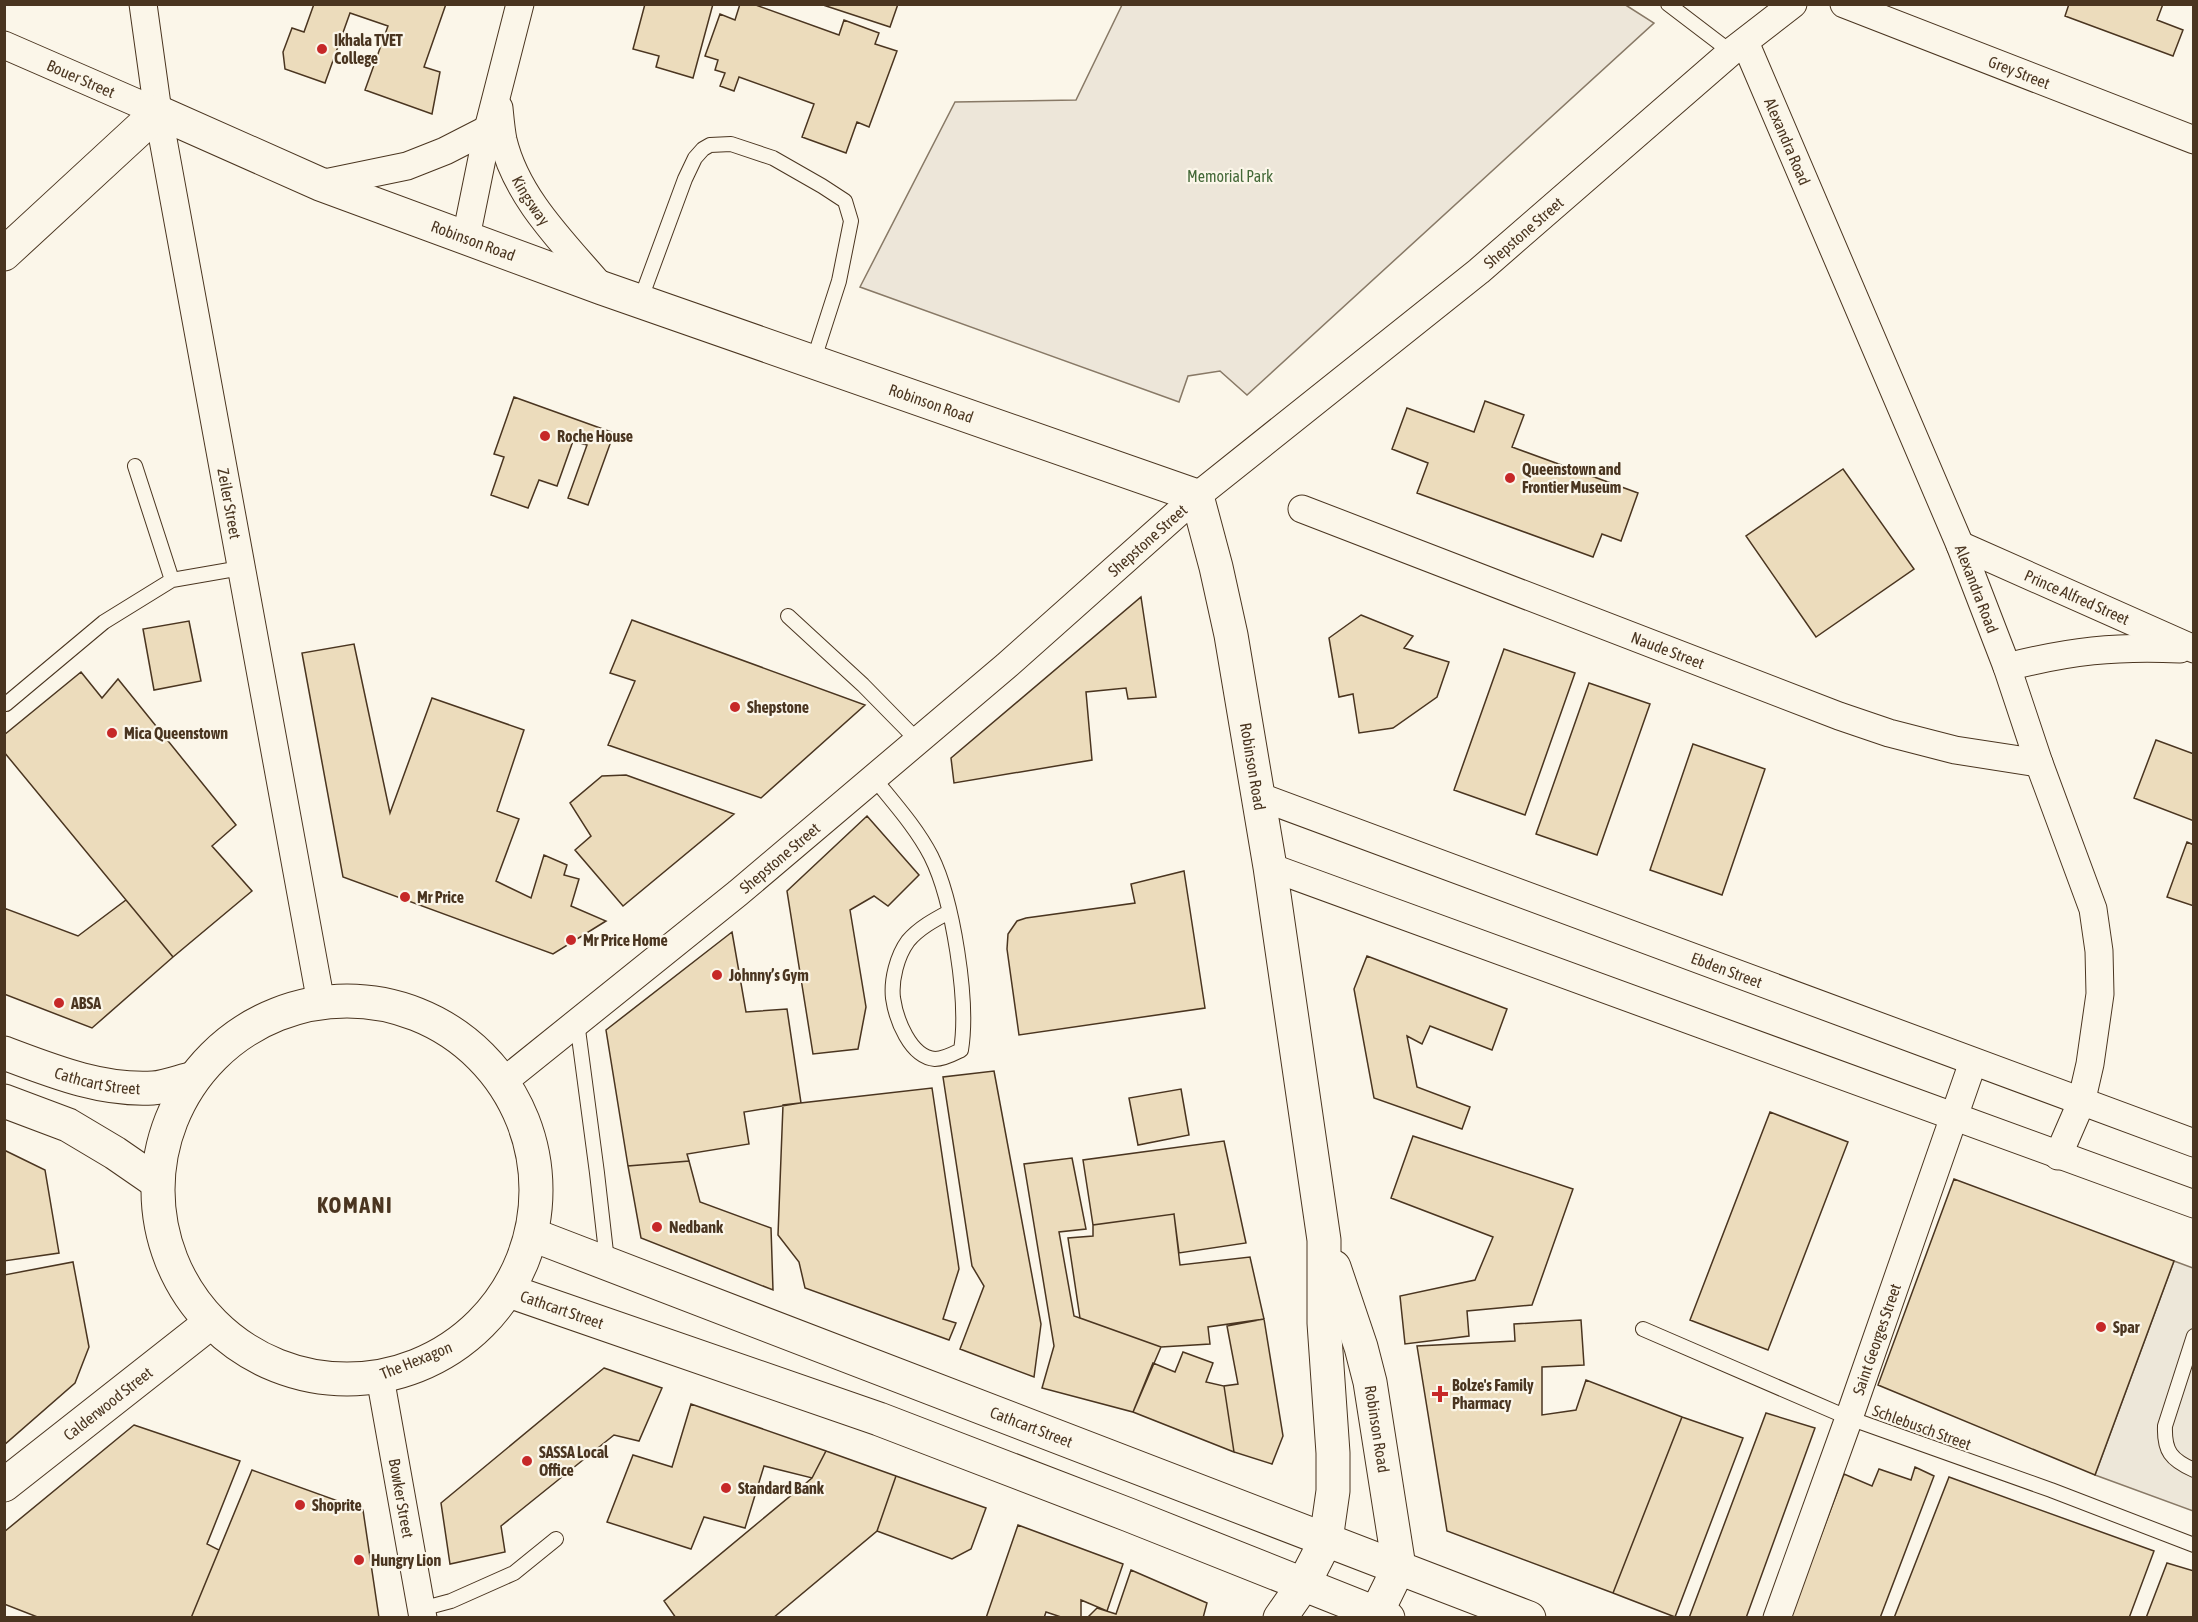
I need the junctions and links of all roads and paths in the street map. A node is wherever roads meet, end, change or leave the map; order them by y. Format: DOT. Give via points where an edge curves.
graph roads {
  1 [pos="144,4"];
  2 [pos="519,4"];
  3 [pos="1668,4"];
  4 [pos="1793,4"];
  5 [pos="1844,4"];
  6 [pos="4,45"];
  7 [pos="1738,47"];
  8 [pos="497,95"];
  9 [pos="158,112"];
  10 [pos="488,129"];
  11 [pos="2193,140"];
  12 [pos="320,184"];
  13 [pos="466,237"];
  14 [pos="4,254"];
  15 [pos="602,288"];
  16 [pos="640,301"];
  17 [pos="813,362"];
  18 [pos="135,466"];
  19 [pos="1197,496"];
  20 [pos="1302,509"];
  21 [pos="1960,545"];
  22 [pos="241,568"];
  23 [pos="172,580"];
  24 [pos="788,616"];
  25 [pos="2193,649"];
  26 [pos="2007,667"];
  27 [pos="6,704"];
  28 [pos="918,741"];
  29 [pos="2039,764"];
  30 [pos="873,777"];
  31 [pos="1258,796"];
  32 [pos="1270,867"];
  33 [pos="949,912"];
  34 [pos="321,1003"];
  35 [pos="577,1022"];
  36 [pos="4,1053"];
  37 [pos="1973,1062"];
  38 [pos="194,1078"];
  39 [pos="503,1082"];
  40 [pos="4,1101"];
  41 [pos="2080,1103"];
  42 [pos="1953,1116"];
  43 [pos="2193,1143"];
  44 [pos="2058,1156"];
  45 [pos="157,1182"];
  46 [pos="2193,1204"];
  47 [pos="533,1235"];
  48 [pos="1324,1240"];
  49 [pos="607,1263"];
  50 [pos="509,1291"];
  51 [pos="210,1323"];
  52 [pos="1643,1329"];
  53 [pos="2193,1336"];
  54 [pos="2188,1376"];
  55 [pos="380,1377"];
  56 [pos="1849,1418"];
  57 [pos="2193,1470"];
  58 [pos="4,1485"];
  59 [pos="556,1539"];
  60 [pos="1326,1540"];
  61 [pos="2193,1545"];
  62 [pos="1399,1567"];
  63 [pos="1303,1585"];
  64 [pos="422,1613"];
  65 [pos="1380,1616"];
  66 [pos="1280,1617"];
  67 [pos="1529,1617"];
  68 [pos="1777,1617"];
  1 -- 9 [label="street, Zeiler Street"];
  2 -- 8 [label="street, Kingsway"];
  3 -- 7 [label="lane"];
  4 -- 7 [label="street, Shepstone Street"];
  5 -- 11 [label="street, Grey Street"];
  6 -- 9 [label="street, Bouer Street"];
  7 -- 19 [label="street, Shepstone Street" via="1479,271"];
  7 -- 21 [label="street, Alexandra Road"];
  8 -- 10 [label="street, Kingsway"];
  8 -- 15 [label="street, Kingsway" via="503,139 522,187"];
  9 -- 12 [label="main road, Robinson Road"];
  9 -- 14 [label="main road"];
  9 -- 22 [label="street, Zeiler Street"];
  10 -- 12 [label="street" via="407,166"];
  10 -- 13 [label="street, Kingsway"];
  12 -- 13 [label="main road, Robinson Road"];
  13 -- 15 [label="main road, Robinson Road"];
  15 -- 16 [label="main road, Robinson Road"];
  16 -- 17 [label="main road, Robinson Road"];
  16 -- 17 [label="lane" via="684,178 703,149 731,144 773,158 844,201 851,221 839,281"];
  17 -- 19 [label="main road, Robinson Road"];
  18 -- 23 [label="lane"];
  19 -- 28 [label="street, Shepstone Street"];
  19 -- 31 [label="main road, Robinson Road" via="1231,635"];
  20 -- 29 [label="street, Naude Street" via="1839,716 1955,750"];
  21 -- 25 [label="street, Prince Alfred Street"];
  21 -- 26 [label="street, Alexandra Road"];
  22 -- 23 [label="lane"];
  22 -- 34 [label="street, Zeiler Street"];
  23 -- 27 [label="lane" via="104,622"];
  24 -- 28 [label="lane"];
  25 -- 26 [label="street, Prince Alfred Street" via="2085,650"];
  26 -- 29 [label="street, Alexandra Road"];
  28 -- 30 [label="street, Shepstone Street"];
  29 -- 41 [label="street, Alexandra Road" via="2093,909 2099,951 2100,994"];
  30 -- 33 [label="lane" via="930,854 943,882"];
  30 -- 35 [label="street, Shepstone Street" via="738,893"];
  31 -- 32 [label="main road, Robinson Road"];
  31 -- 37 [label="street, Ebden Street"];
  32 -- 42 [label="street"];
  32 -- 48 [label="main road, Robinson Road"];
  33 -- 33 [label="lane" via="922,927 908,942 895,972 893,998 903,1033 917,1051 934,1059 961,1050 964,1033 959,963"];
  34 -- 38 [label="main road, The Hexagon" via="272,1016 229,1042"];
  34 -- 39 [label="main road, The Hexagon" via="374,1002 424,1017 468,1044"];
  35 -- 39 [label="street, Shepstone Street"];
  35 -- 49 [label="lane"];
  36 -- 38 [label="main road, Cathcart Street" via="75,1079 118,1086 154,1088"];
  37 -- 41 [label="street, Ebden Street"];
  37 -- 42 [label="street, Saint Georges Street"];
  38 -- 45 [label="main road, The Hexagon" via="167,1127"];
  39 -- 47 [label="main road, The Hexagon" via="528,1129 538,1182"];
  40 -- 45 [label="main road" via="68,1125"];
  41 -- 43 [label="street, Ebden Street"];
  41 -- 44 [label="street, Alexandra Road"];
  42 -- 44 [label="street"];
  42 -- 56 [label="street, Saint Georges Street"];
  44 -- 46 [label="street"];
  45 -- 51 [label="main road, The Hexagon" via="162,1233 169,1252 180,1281"];
  47 -- 49 [label="main road, Cathcart Street"];
  47 -- 50 [label="main road, The Hexagon"];
  48 -- 60 [label="main road, Robinson Road" via="1324,1323 1334,1473"];
  48 -- 62 [label="main road, Robinson Road" via="1370,1382"];
  49 -- 60 [label="main road, Cathcart Street"];
  50 -- 55 [label="main road, The Hexagon" via="454,1348"];
  50 -- 63 [label="main road, Cathcart Street" via="879,1419"];
  51 -- 55 [label="main road, The Hexagon" via="260,1359 299,1372 318,1378"];
  51 -- 58 [label="main road, Calderwood Street"];
  52 -- 56 [label="lane, Schlebusch Street"];
  53 -- 54 [label="lane"];
  54 -- 57 [label="lane" via="2165,1426 2164,1441 2174,1458"];
  55 -- 64 [label="street, Bowker Street"];
  56 -- 61 [label="lane, Schlebusch Street"];
  56 -- 68 [label="street, Saint Georges Street"];
  59 -- 64 [label="lane" via="514,1573"];
  60 -- 62 [label="main road, Cathcart Street"];
  60 -- 63 [label="main road, Robinson Road"];
  62 -- 65 [label="main road"];
  62 -- 67 [label="main road, Cathcart Street"];
  63 -- 65 [label="main road, Cathcart Street"];
  63 -- 66 [label="main road, Robinson Road"];
}
